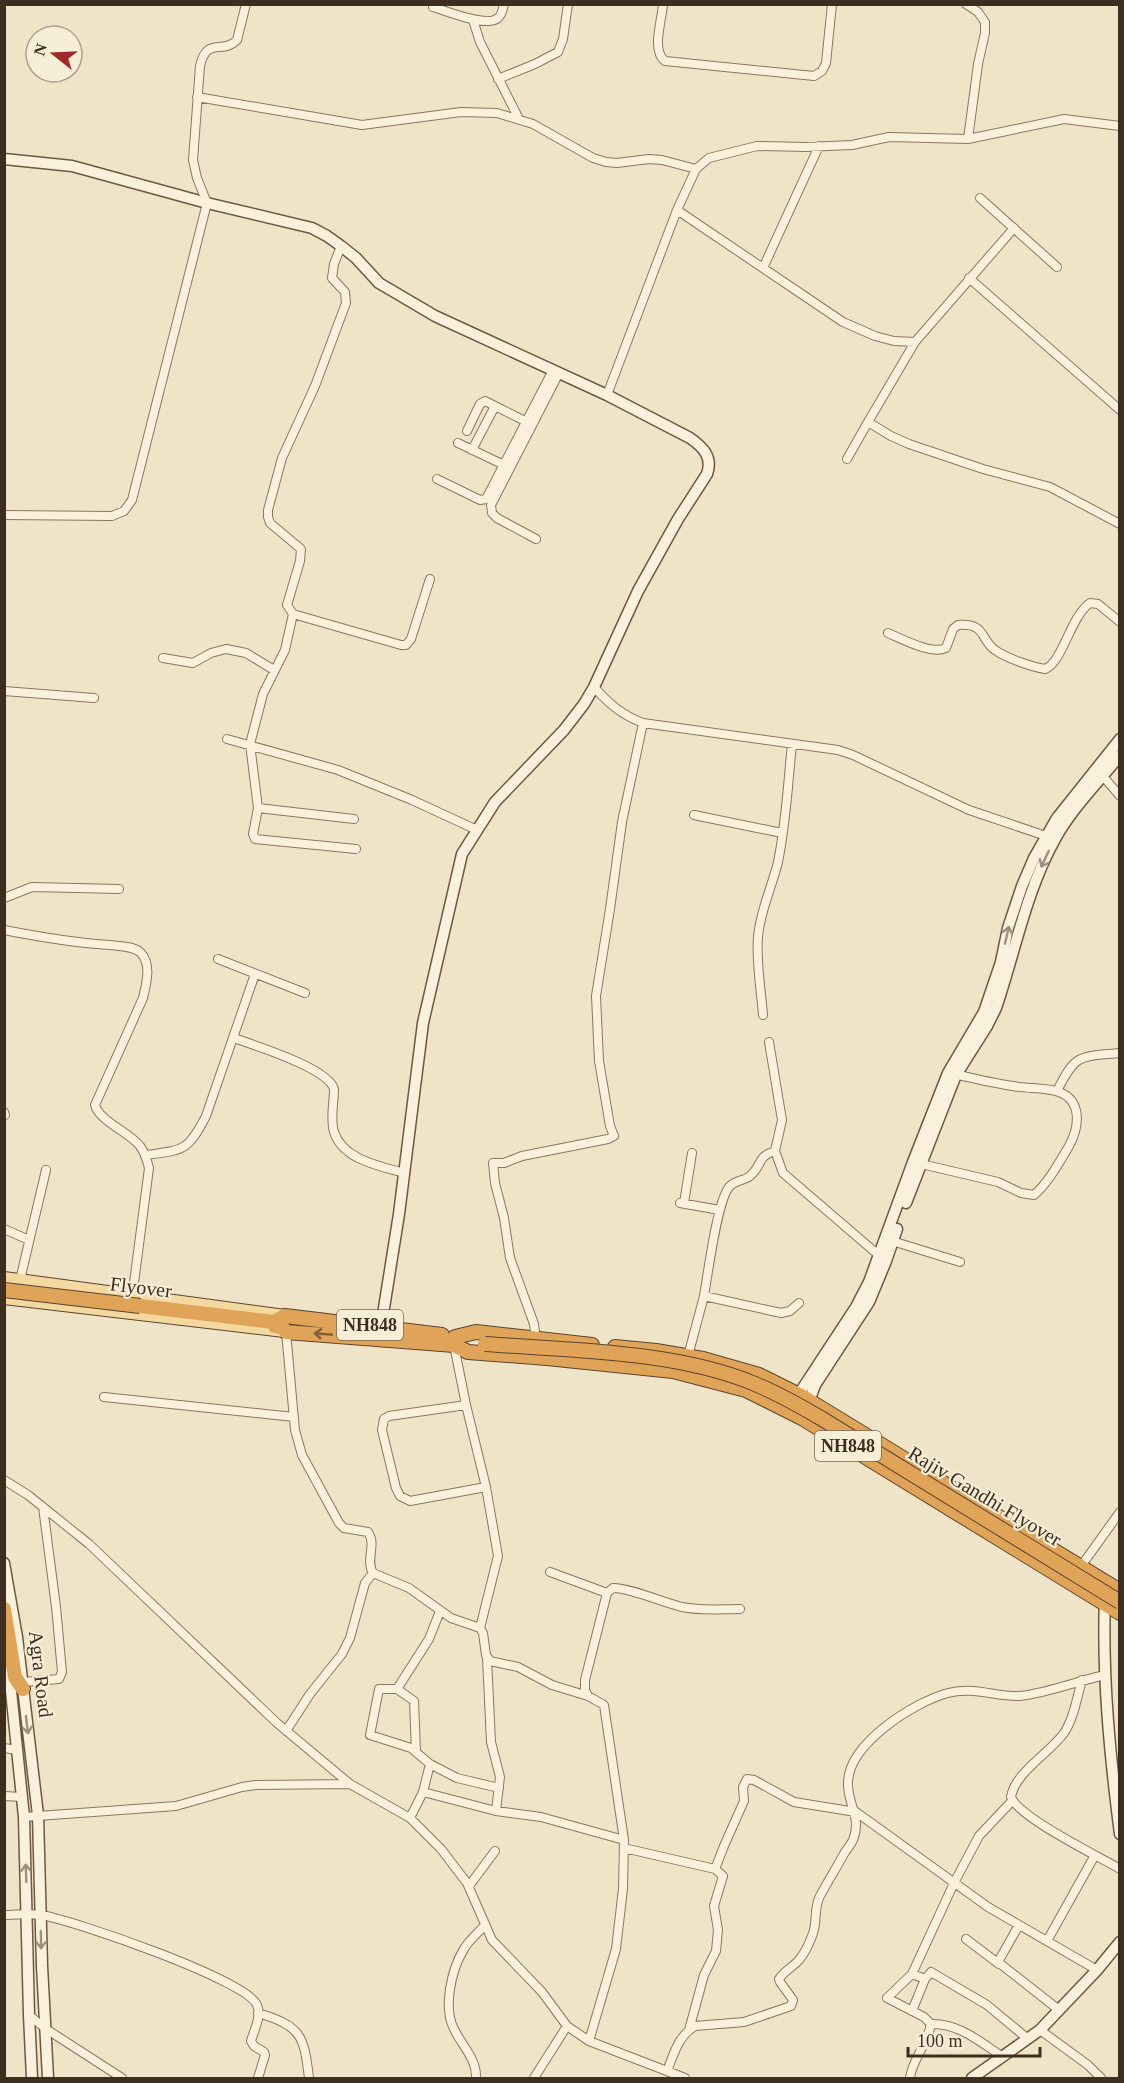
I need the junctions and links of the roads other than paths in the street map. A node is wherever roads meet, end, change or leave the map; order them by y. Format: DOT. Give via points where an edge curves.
graph roads {
  1 [pos="246,4"];
  2 [pos="504,4"];
  3 [pos="568,4"];
  4 [pos="663,4"];
  5 [pos="832,4"];
  6 [pos="966,4"];
  7 [pos="431,5"];
  8 [pos="473,20"];
  9 [pos="498,79"];
  10 [pos="197,97"];
  11 [pos="519,119"];
  12 [pos="1119,126"];
  13 [pos="968,139"];
  14 [pos="819,147"];
  15 [pos="4,159"];
  16 [pos="696,169"];
  17 [pos="980,198"];
  18 [pos="207,203"];
  19 [pos="677,210"];
  20 [pos="1014,228"];
  21 [pos="341,246"];
  22 [pos="1057,267"];
  23 [pos="763,268"];
  24 [pos="969,278"];
  25 [pos="915,342"];
  26 [pos="556,372"];
  27 [pos="607,395"];
  28 [pos="495,406"];
  29 [pos="1119,410"];
  30 [pos="527,422"];
  31 [pos="868,423"];
  32 [pos="467,431"];
  33 [pos="458,443"];
  34 [pos="472,450"];
  35 [pos="847,459"];
  36 [pos="504,465"];
  37 [pos="437,479"];
  38 [pos="4,515"];
  39 [pos="1119,524"];
  40 [pos="536,538"];
  41 [pos="430,579"];
  42 [pos="293,614"];
  43 [pos="1119,622"];
  44 [pos="888,633"];
  45 [pos="163,658"];
  46 [pos="274,670"];
  47 [pos="594,687"];
  48 [pos="4,691"];
  49 [pos="94,698"];
  50 [pos="643,723"];
  51 [pos="227,739"];
  52 [pos="1119,739"];
  53 [pos="250,744"];
  54 [pos="792,744"];
  55 [pos="1119,755"];
  56 [pos="1100,773"];
  57 [pos="1119,796"];
  58 [pos="258,808"];
  59 [pos="694,815"];
  60 [pos="354,819"];
  61 [pos="477,830"];
  62 [pos="782,833"];
  63 [pos="1050,837"];
  64 [pos="356,849"];
  65 [pos="119,889"];
  66 [pos="4,898"];
  67 [pos="4,930"];
  68 [pos="218,959"];
  69 [pos="255,974"];
  70 [pos="305,993"];
  71 [pos="763,1015"];
  72 [pos="234,1038"];
  73 [pos="770,1042"];
  74 [pos="1119,1053"];
  75 [pos="952,1074"];
  76 [pos="1057,1091"];
  77 [pos="776,1151"];
  78 [pos="692,1153"];
  79 [pos="146,1155"];
  80 [pos="916,1163"];
  81 [pos="46,1170"];
  82 [pos="404,1173"];
  83 [pos="720,1210"];
  84 [pos="4,1228"];
  85 [pos="29,1240"];
  86 [pos="892,1241"];
  87 [pos="883,1259"];
  88 [pos="960,1263"];
  89 [pos="20,1280"];
  90 [pos="5,1290"];
  91 [pos="133,1296"];
  92 [pos="704,1296"];
  93 [pos="799,1303"];
  94 [pos="131,1313"];
  95 [pos="280,1325"];
  96 [pos="380,1333"];
  97 [pos="536,1340"];
  98 [pos="461,1341"];
  99 [pos="604,1346"];
  100 [pos="688,1356"];
  101 [pos="602,1364"];
  102 [pos="104,1397"];
  103 [pos="804,1398"];
  104 [pos="466,1405"];
  105 [pos="790,1411"];
  106 [pos="294,1417"];
  107 [pos="802,1418"];
  108 [pos="4,1480"];
  109 [pos="486,1487"];
  110 [pos="43,1507"];
  111 [pos="1119,1512"];
  112 [pos="4,1563"];
  113 [pos="1080,1567"];
  114 [pos="550,1572"];
  115 [pos="373,1573"];
  116 [pos="1069,1582"];
  117 [pos="1106,1583"];
  118 [pos="1119,1591"];
  119 [pos="607,1593"];
  120 [pos="1119,1602"];
  121 [pos="1105,1604"];
  122 [pos="4,1609"];
  123 [pos="740,1609"];
  124 [pos="440,1611"];
  125 [pos="1119,1613"];
  126 [pos="480,1628"];
  127 [pos="487,1658"];
  128 [pos="4,1662"];
  129 [pos="1105,1675"];
  130 [pos="1082,1680"];
  131 [pos="20,1683"];
  132 [pos="397,1689"];
  133 [pos="588,1696"];
  134 [pos="286,1731"];
  135 [pos="4,1748"];
  136 [pos="17,1750"];
  137 [pos="416,1752"];
  138 [pos="430,1764"];
  139 [pos="350,1784"];
  140 [pos="499,1788"];
  141 [pos="423,1792"];
  142 [pos="4,1796"];
  143 [pos="22,1797"];
  144 [pos="1012,1801"];
  145 [pos="496,1811"];
  146 [pos="856,1812"];
  147 [pos="38,1815"];
  148 [pos="24,1817"];
  149 [pos="410,1818"];
  150 [pos="1119,1834"];
  151 [pos="624,1844"];
  152 [pos="495,1851"];
  153 [pos="1095,1855"];
  154 [pos="716,1869"];
  155 [pos="1119,1869"];
  156 [pos="954,1883"];
  157 [pos="469,1886"];
  158 [pos="4,1915"];
  159 [pos="28,1915"];
  160 [pos="41,1915"];
  161 [pos="485,1925"];
  162 [pos="1019,1925"];
  163 [pos="966,1939"];
  164 [pos="1047,1941"];
  165 [pos="1119,1942"];
  166 [pos="999,1964"];
  167 [pos="1097,1970"];
  168 [pos="912,1974"];
  169 [pos="925,1979"];
  170 [pos="1059,2010"];
  171 [pos="912,2011"];
  172 [pos="258,2013"];
  173 [pos="29,2015"];
  174 [pos="931,2025"];
  175 [pos="567,2026"];
  176 [pos="46,2029"];
  177 [pos="689,2030"];
  178 [pos="1040,2030"];
  179 [pos="1028,2039"];
  180 [pos="589,2041"];
  181 [pos="1003,2057"];
  182 [pos="667,2071"];
  183 [pos="33,2079"];
  184 [pos="48,2079"];
  185 [pos="122,2079"];
  186 [pos="258,2079"];
  187 [pos="309,2079"];
  188 [pos="476,2079"];
  189 [pos="534,2079"];
  190 [pos="685,2079"];
  191 [pos="910,2079"];
  192 [pos="972,2079"];
  193 [pos="1101,2079"];
  1 -- 10 [label="street" via="237,40 205,52"];
  2 -- 8 [label="street" via="498,19"];
  3 -- 9 [label="street" via="558,52"];
  4 -- 5 [label="street" via="658,47 665,61 804,76 814,76 826,63"];
  6 -- 13 [label="street" via="985,22 986,33"];
  7 -- 8 [label="street"];
  8 -- 9 [label="street"];
  9 -- 11 [label="street"];
  10 -- 11 [label="street" via="362,125 461,112 497,113"];
  10 -- 18 [label="street" via="193,160"];
  11 -- 16 [label="street" via="606,162 656,160"];
  12 -- 13 [label="street" via="1064,119"];
  13 -- 14 [label="street" via="889,137"];
  14 -- 16 [label="street" via="740,150 709,158"];
  14 -- 23 [label="street"];
  15 -- 18 [label="street" via="72,166"];
  16 -- 19 [label="street"];
  17 -- 20 [label="street"];
  18 -- 21 [label="street" via="312,228"];
  18 -- 38 [label="street" via="136,488 128,506 112,516"];
  19 -- 23 [label="street"];
  19 -- 27 [label="street"];
  20 -- 22 [label="street"];
  20 -- 24 [label="street"];
  21 -- 26 [label="street" via="379,283 426,311"];
  21 -- 42 [label="street" via="333,278 345,292 346,303 315,386 282,458 268,510 270,523 300,549 287,604"];
  23 -- 25 [label="street" via="843,322 875,336"];
  24 -- 25 [label="street"];
  24 -- 29 [label="street"];
  25 -- 31 [label="street"];
  26 -- 27 [label="street"];
  26 -- 30 [label="street"];
  26 -- 40 [label="street" via="491,505 497,518"];
  27 -- 47 [label="street" via="690,438 701,446 710,466 638,591"];
  28 -- 30 [label="street"];
  28 -- 32 [label="street" via="482,402"];
  28 -- 34 [label="street"];
  30 -- 36 [label="street"];
  31 -- 35 [label="street"];
  31 -- 39 [label="street" via="909,444 1050,487"];
  33 -- 34 [label="street"];
  34 -- 36 [label="street"];
  36 -- 37 [label="street" via="483,500"];
  41 -- 42 [label="street" via="406,645"];
  42 -- 46 [label="street" via="285,650"];
  43 -- 44 [label="street" via="1098,604 1090,603 1077,617 1054,663 1046,669 1000,653 990,646 983,632 969,626 958,625 953,629 942,650 927,649"];
  45 -- 46 [label="street" via="193,663 211,653 232,650 246,653"];
  46 -- 53 [label="street" via="263,694"];
  47 -- 50 [label="street" via="609,704"];
  47 -- 61 [label="street" via="564,730 495,802"];
  48 -- 49 [label="street"];
  50 -- 54 [label="street"];
  50 -- 97 [label="street" via="622,822 596,996 599,1061 614,1136 493,1163 510,1258"];
  51 -- 53 [label="street"];
  52 -- 56 [label="street"];
  53 -- 58 [label="street"];
  53 -- 61 [label="street" via="347,773"];
  54 -- 62 [label="street"];
  54 -- 63 [label="street" via="853,755 969,810"];
  55 -- 56 [label="street"];
  56 -- 57 [label="street"];
  56 -- 63 [label="street" via="1075,810"];
  58 -- 60 [label="street"];
  58 -- 64 [label="street" via="255,839"];
  59 -- 62 [label="street"];
  61 -- 82 [label="street" via="462,854 423,1023"];
  62 -- 71 [label="street" via="758,935"];
  63 -- 75 [label="street" via="1024,897 984,1012"];
  65 -- 66 [label="street" via="32,888"];
  67 -- 79 [label="street" via="59,941 125,946 144,958 147,968 143,998 95,1105"];
  68 -- 69 [label="street"];
  69 -- 70 [label="street"];
  69 -- 72 [label="street"];
  72 -- 79 [label="street" via="196,1136 182,1149"];
  72 -- 82 [label="street" via="293,1060 327,1078 334,1089 333,1127 337,1137 361,1161"];
  73 -- 77 [label="street" via="782,1120"];
  74 -- 76 [label="street" via="1076,1060"];
  75 -- 76 [label="street"];
  75 -- 80 [label="street"];
  76 -- 80 [label="street" via="1070,1099 1076,1109 1077,1129 1059,1163 1034,1196 998,1182"];
  77 -- 83 [label="street" via="764,1155 748,1177 730,1186"];
  77 -- 87 [label="street" via="790,1181"];
  78 -- 83 [label="street" via="682,1203"];
  79 -- 91 [label="street" via="148,1180"];
  80 -- 86 [label="street"];
  80 -- 87 [label="street"];
  81 -- 85 [label="street"];
  82 -- 96 [label="street"];
  83 -- 92 [label="street"];
  84 -- 85 [label="street"];
  85 -- 89 [label="street"];
  86 -- 87 [label="street"];
  86 -- 88 [label="street"];
  87 -- 103 [label="street"];
  89 -- 90 [label="main road"];
  89 -- 91 [label="main road"];
  90 -- 94 [label="main road"];
  90 -- 95 [label="highway, Flyover / NH848, bridge"];
  91 -- 94 [label="street"];
  91 -- 95 [label="main road"];
  92 -- 93 [label="street" via="781,1313"];
  92 -- 100 [label="street"];
  94 -- 95 [label="main road"];
  95 -- 96 [label="highway, NH848"];
  95 -- 106 [label="street"];
  96 -- 98 [label="highway, NH848"];
  97 -- 98 [label="highway, NH848" via="476,1332"];
  97 -- 99 [label="highway, NH848"];
  98 -- 101 [label="highway, NH848" via="468,1352"];
  98 -- 104 [label="street"];
  98 -- 120 [label="highway, Rajiv Gandhi Flyover, bridge" via="659,1359 754,1383 824,1420"];
  99 -- 100 [label="highway, NH848"];
  99 -- 101 [label="street"];
  100 -- 103 [label="highway, NH848" via="759,1375"];
  101 -- 105 [label="highway, NH848" via="673,1371 746,1390"];
  102 -- 106 [label="street"];
  103 -- 105 [label="street"];
  103 -- 107 [label="street"];
  103 -- 113 [label="highway, NH848"];
  104 -- 109 [label="street"];
  104 -- 109 [label="street" via="388,1416 382,1430 400,1496 410,1501"];
  105 -- 107 [label="highway, NH848"];
  106 -- 115 [label="street" via="302,1455 339,1523 344,1528 368,1532 371,1537"];
  107 -- 116 [label="highway, NH848"];
  108 -- 110 [label="street"];
  109 -- 126 [label="street" via="498,1556"];
  110 -- 131 [label="street" via="62,1672 59,1679"];
  110 -- 134 [label="street" via="106,1560"];
  111 -- 113 [label="street"];
  112 -- 131 [label="street, Agra Road" via="17,1637"];
  113 -- 116 [label="street"];
  113 -- 117 [label="highway, NH848"];
  114 -- 119 [label="street"];
  115 -- 124 [label="street" via="420,1594"];
  115 -- 134 [label="street" via="365,1583 342,1654"];
  116 -- 121 [label="highway, NH848"];
  117 -- 118 [label="highway, NH848"];
  117 -- 121 [label="street"];
  119 -- 123 [label="street" via="618,1588 693,1609"];
  119 -- 133 [label="street" via="585,1680"];
  121 -- 125 [label="highway, NH848"];
  121 -- 129 [label="street"];
  122 -- 131 [label="highway"];
  124 -- 126 [label="street"];
  124 -- 132 [label="street" via="429,1639"];
  126 -- 127 [label="street"];
  127 -- 133 [label="street"];
  127 -- 140 [label="street" via="491,1742 500,1770"];
  128 -- 136 [label="street, Agra Road"];
  129 -- 130 [label="street"];
  129 -- 150 [label="street"];
  130 -- 144 [label="street" via="1068,1727 1020,1779 1012,1790"];
  130 -- 146 [label="street" via="1022,1696 957,1690 930,1698 871,1739 855,1758 848,1785"];
  131 -- 147 [label="street, Agra Road, one-way"];
  132 -- 137 [label="street" via="414,1701"];
  132 -- 137 [label="street" via="379,1689 370,1735"];
  133 -- 151 [label="street" via="604,1705"];
  134 -- 139 [label="street"];
  135 -- 136 [label="street"];
  136 -- 143 [label="street, Agra Road"];
  137 -- 138 [label="street"];
  138 -- 140 [label="street" via="458,1778"];
  138 -- 141 [label="street"];
  139 -- 147 [label="street" via="256,1785 176,1806"];
  139 -- 149 [label="street"];
  140 -- 145 [label="street"];
  141 -- 145 [label="street"];
  141 -- 149 [label="street"];
  142 -- 143 [label="street"];
  143 -- 148 [label="street, Agra Road"];
  144 -- 153 [label="street" via="1043,1825"];
  144 -- 156 [label="street" via="979,1836"];
  145 -- 151 [label="street" via="541,1817"];
  146 -- 154 [label="street" via="794,1802 760,1782 747,1779 744,1801"];
  146 -- 156 [label="street"];
  146 -- 177 [label="street" via="855,1836 819,1899 809,1943 798,1961 779,1979 793,2000 791,2006 744,2022 703,2024"];
  147 -- 148 [label="street"];
  147 -- 160 [label="street, Agra Road"];
  159 -- 148 [label="street, Agra Road, one-way"];
  149 -- 157 [label="street" via="441,1849"];
  151 -- 154 [label="street"];
  151 -- 180 [label="street" via="616,1949"];
  152 -- 157 [label="street"];
  153 -- 155 [label="street"];
  153 -- 164 [label="street"];
  154 -- 177 [label="street" via="723,1876 714,1906 718,1941"];
  156 -- 162 [label="street"];
  156 -- 168 [label="street"];
  157 -- 161 [label="street"];
  158 -- 159 [label="street"];
  159 -- 160 [label="street"];
  159 -- 173 [label="street, Agra Road"];
  160 -- 172 [label="street" via="195,1967 248,1995 258,2006"];
  160 -- 176 [label="street, Agra Road, one-way"];
  161 -- 175 [label="street" via="492,1940 542,1992"];
  161 -- 188 [label="street" via="463,1950 448,2008 454,2029 476,2064"];
  162 -- 164 [label="street"];
  162 -- 166 [label="street"];
  163 -- 166 [label="street"];
  164 -- 167 [label="street"];
  165 -- 167 [label="street"];
  166 -- 170 [label="street"];
  167 -- 170 [label="street"];
  168 -- 169 [label="street"];
  168 -- 171 [label="street" via="886,1998"];
  169 -- 171 [label="street"];
  169 -- 179 [label="street" via="932,1972 987,2005"];
  170 -- 178 [label="street"];
  171 -- 174 [label="street"];
  172 -- 186 [label="street" via="251,2041 265,2055"];
  172 -- 187 [label="street" via="281,2020 301,2037"];
  173 -- 176 [label="street"];
  173 -- 183 [label="street, Agra Road"];
  174 -- 181 [label="street" via="960,2029"];
  174 -- 191 [label="street"];
  175 -- 180 [label="street"];
  175 -- 189 [label="street"];
  176 -- 184 [label="street, Agra Road"];
  176 -- 185 [label="street"];
  177 -- 182 [label="street"];
  178 -- 179 [label="street"];
  178 -- 193 [label="street"];
  179 -- 181 [label="street"];
  180 -- 182 [label="street"];
  181 -- 192 [label="street"];
  182 -- 190 [label="street"];
}
